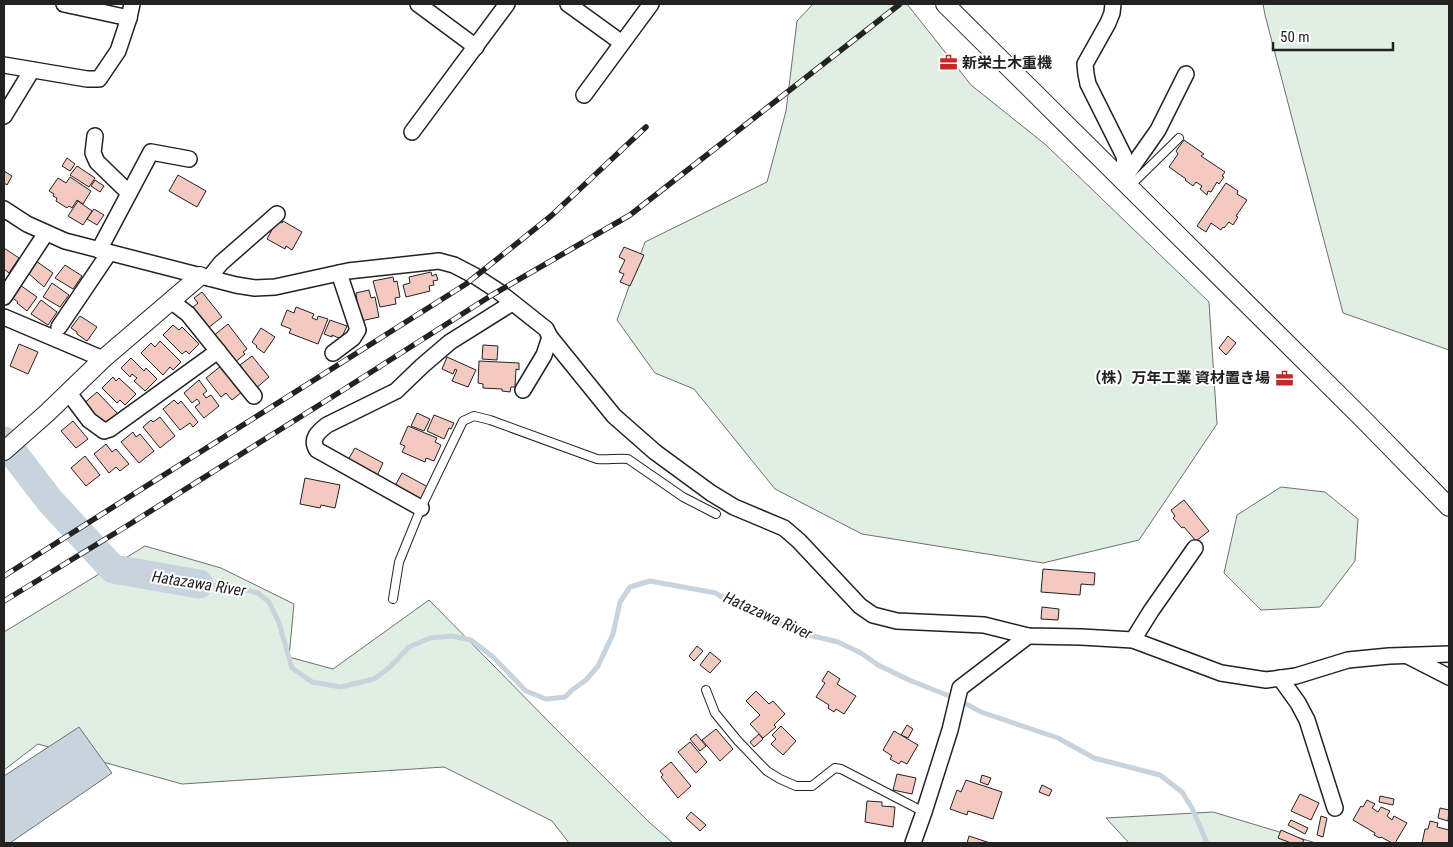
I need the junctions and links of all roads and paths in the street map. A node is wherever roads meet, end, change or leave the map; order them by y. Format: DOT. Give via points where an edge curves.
graph roads {
  1 [pos="64,4"];
  2 [pos="418,4"];
  3 [pos="507,4"];
  4 [pos="568,4"];
  5 [pos="651,4"];
  6 [pos="945,4"];
  7 [pos="1113,4"];
  8 [pos="131,11"];
  9 [pos="622,43"];
  10 [pos="476,47"];
  11 [pos="4,65"];
  12 [pos="32,70"];
  13 [pos="1186,74"];
  14 [pos="584,95"];
  15 [pos="4,116"];
  16 [pos="412,132"];
  17 [pos="95,136"];
  18 [pos="1179,138"];
  19 [pos="189,159"];
  20 [pos="1123,181"];
  21 [pos="129,193"];
  22 [pos="277,214"];
  23 [pos="6,217"];
  24 [pos="46,233"];
  25 [pos="104,252"];
  26 [pos="339,273"];
  27 [pos="204,277"];
  28 [pos="4,297"];
  29 [pos="171,301"];
  30 [pos="512,303"];
  31 [pos="4,317"];
  32 [pos="58,327"];
  33 [pos="550,337"];
  34 [pos="218,351"];
  35 [pos="333,352"];
  36 [pos="103,359"];
  37 [pos="523,390"];
  38 [pos="68,392"];
  39 [pos="254,396"];
  40 [pos="4,451"];
  41 [pos="1449,506"];
  42 [pos="421,508"];
  43 [pos="716,514"];
  44 [pos="1194,548"];
  45 [pos="393,599"];
  46 [pos="1028,636"];
  47 [pos="1133,640"];
  48 [pos="1449,654"];
  49 [pos="1406,655"];
  50 [pos="1449,677"];
  51 [pos="1280,678"];
  52 [pos="706,690"];
  53 [pos="1335,808"];
  54 [pos="924,812"];
  55 [pos="913,843"];
  1 -- 8 [label="street"];
  2 -- 10 [label="street"];
  3 -- 10 [label="street"];
  4 -- 9 [label="street"];
  5 -- 9 [label="street"];
  6 -- 20 [label="street"];
  7 -- 20 [label="street" via="1108,23 1085,64 1088,84 1126,162"];
  8 -- 12 [label="street" via="118,51 99,79 87,80"];
  9 -- 14 [label="street"];
  10 -- 16 [label="street"];
  11 -- 12 [label="street"];
  12 -- 15 [label="street"];
  13 -- 20 [label="street" via="1158,130"];
  17 -- 21 [label="street" via="93,153 97,162"];
  18 -- 20 [label="lane"];
  19 -- 21 [label="street" via="152,152"];
  20 -- 41 [label="street"];
  21 -- 25 [label="street"];
  22 -- 27 [label="street"];
  23 -- 24 [label="street"];
  24 -- 25 [label="street"];
  24 -- 28 [label="street"];
  25 -- 27 [label="street"];
  25 -- 32 [label="street"];
  26 -- 27 [label="street" via="275,287 255,288"];
  26 -- 30 [label="street" via="439,261 474,276"];
  26 -- 35 [label="street" via="358,330 353,338"];
  27 -- 29 [label="street"];
  29 -- 34 [label="street" via="188,314"];
  29 -- 36 [label="street"];
  30 -- 33 [label="street" via="546,329"];
  30 -- 42 [label="street" via="450,342 396,391 327,426 315,438 317,450"];
  31 -- 36 [label="street"];
  33 -- 37 [label="street" via="544,355"];
  33 -- 46 [label="street" via="614,416 655,452 734,507 784,528 860,606 873,615 898,621 984,625"];
  34 -- 38 [label="street" via="104,432 89,420"];
  34 -- 39 [label="street"];
  36 -- 38 [label="street"];
  38 -- 40 [label="street"];
  42 -- 43 [label="lane" via="464,420 474,416 597,458 628,459 683,497"];
  42 -- 45 [label="lane" via="399,562"];
  44 -- 47 [label="street"];
  46 -- 47 [label="street"];
  46 -- 54 [label="street" via="960,688"];
  47 -- 51 [label="street" via="1221,673 1266,680"];
  48 -- 49 [label="street"];
  49 -- 50 [label="street"];
  49 -- 51 [label="street" via="1348,660"];
  51 -- 53 [label="street" via="1307,720"];
  52 -- 54 [label="lane" via="715,713 738,741 767,771 780,779 796,786 812,786 835,768 841,769"];
  54 -- 55 [label="street"];
}
